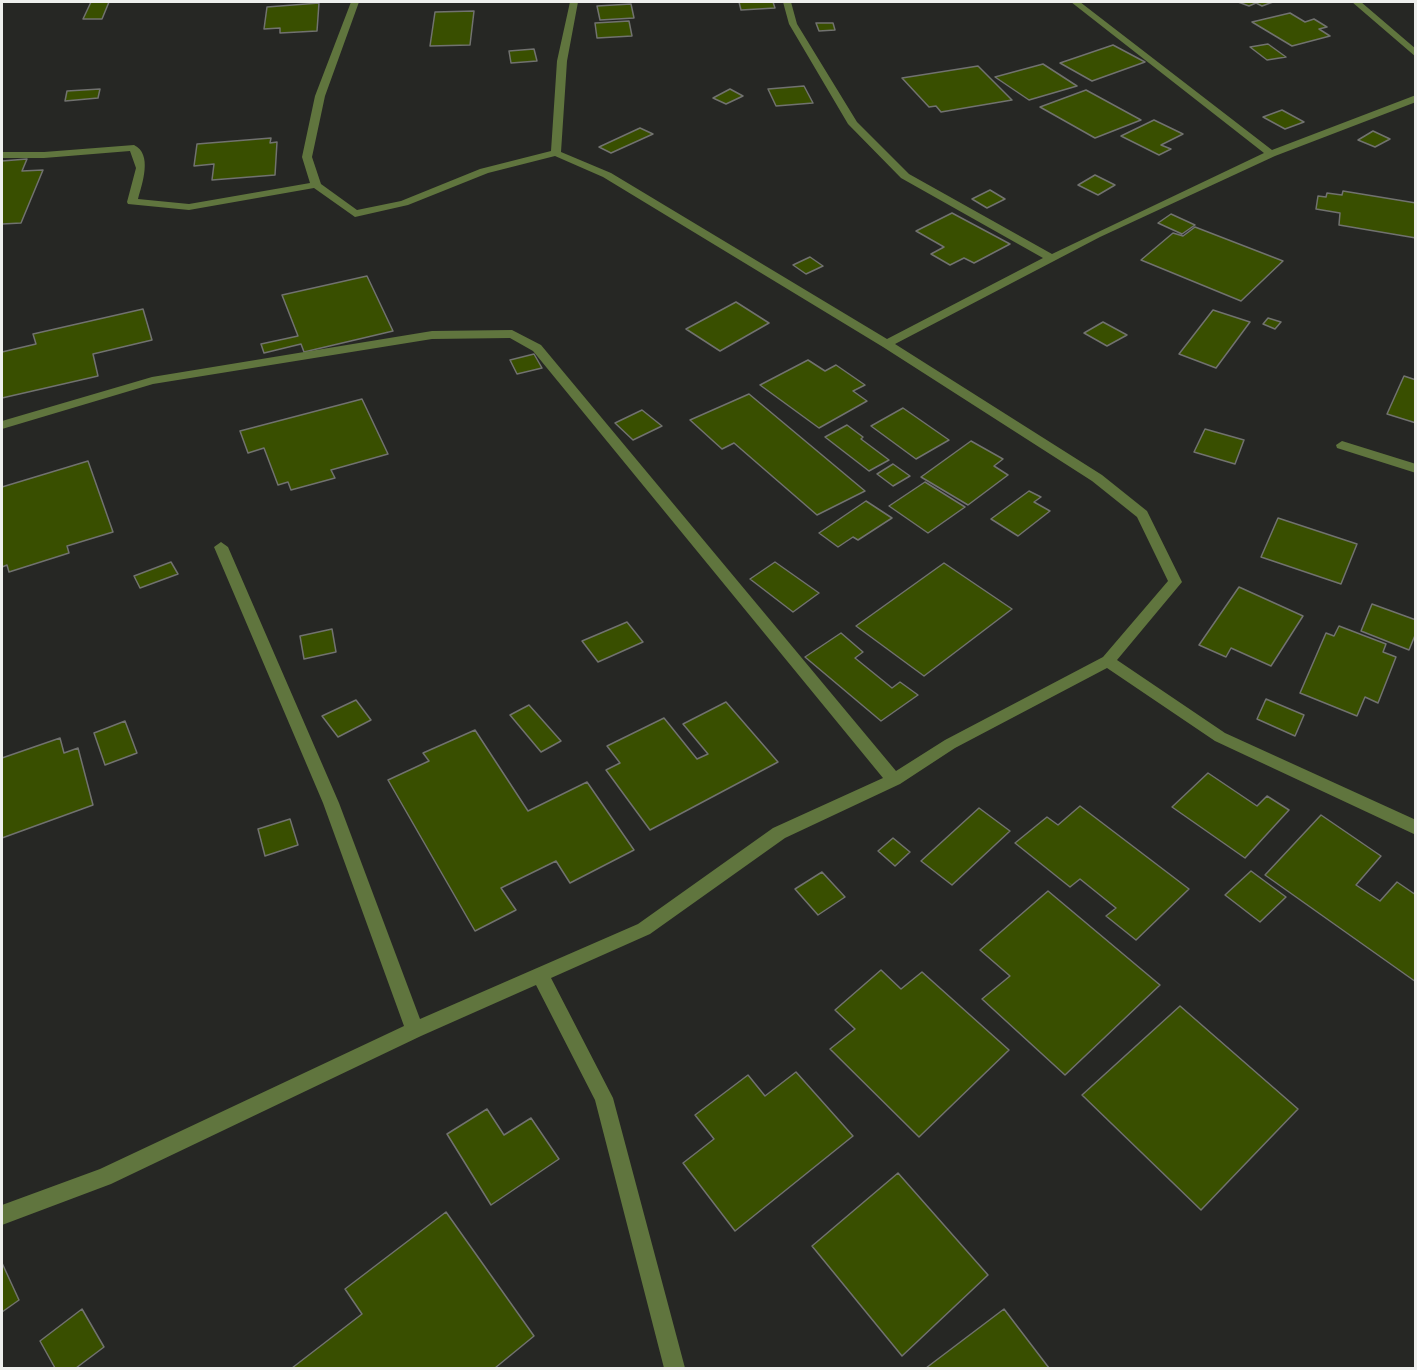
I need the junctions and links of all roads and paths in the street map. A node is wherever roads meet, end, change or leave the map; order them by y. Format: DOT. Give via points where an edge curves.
graph roads {
  1 [pos="355,2"];
  2 [pos="574,2"];
  3 [pos="787,2"];
  4 [pos="1075,2"];
  5 [pos="1356,2"];
  6 [pos="1416,54"];
  7 [pos="1416,98"];
  8 [pos="556,153"];
  9 [pos="1271,154"];
  10 [pos="2,155"];
  11 [pos="316,185"];
  12 [pos="1053,259"];
  13 [pos="887,344"];
  14 [pos="2,425"];
  15 [pos="1342,446"];
  16 [pos="1416,469"];
  17 [pos="221,547"];
  18 [pos="1108,661"];
  19 [pos="894,780"];
  20 [pos="1416,828"];
  21 [pos="540,974"];
  22 [pos="415,1030"];
  23 [pos="2,1215"];
  24 [pos="675,1368"];
  1 -- 11 [label="street" via="320,96 307,157"];
  2 -- 8 [label="street" via="562,61"];
  3 -- 12 [label="street" via="793,24 853,124 905,176"];
  4 -- 9 [label="street"];
  5 -- 6 [label="street"];
  7 -- 9 [label="street"];
  8 -- 11 [label="street" via="484,171 404,203 355,214"];
  8 -- 13 [label="street" via="608,175"];
  9 -- 12 [label="street"];
  10 -- 11 [label="street" via="134,148 141,168 132,202 189,207"];
  12 -- 13 [label="street"];
  13 -- 18 [label="street" via="1097,478 1142,514 1175,582"];
  14 -- 19 [label="street" via="152,381 432,335 512,334 537,348"];
  15 -- 16 [label="street"];
  17 -- 22 [label="street" via="331,802"];
  18 -- 19 [label="street" via="950,744"];
  18 -- 20 [label="street" via="1220,737"];
  19 -- 21 [label="street" via="779,833 644,929"];
  21 -- 22 [label="street"];
  21 -- 24 [label="street" via="604,1098"];
  22 -- 23 [label="street" via="104,1177"];
}
